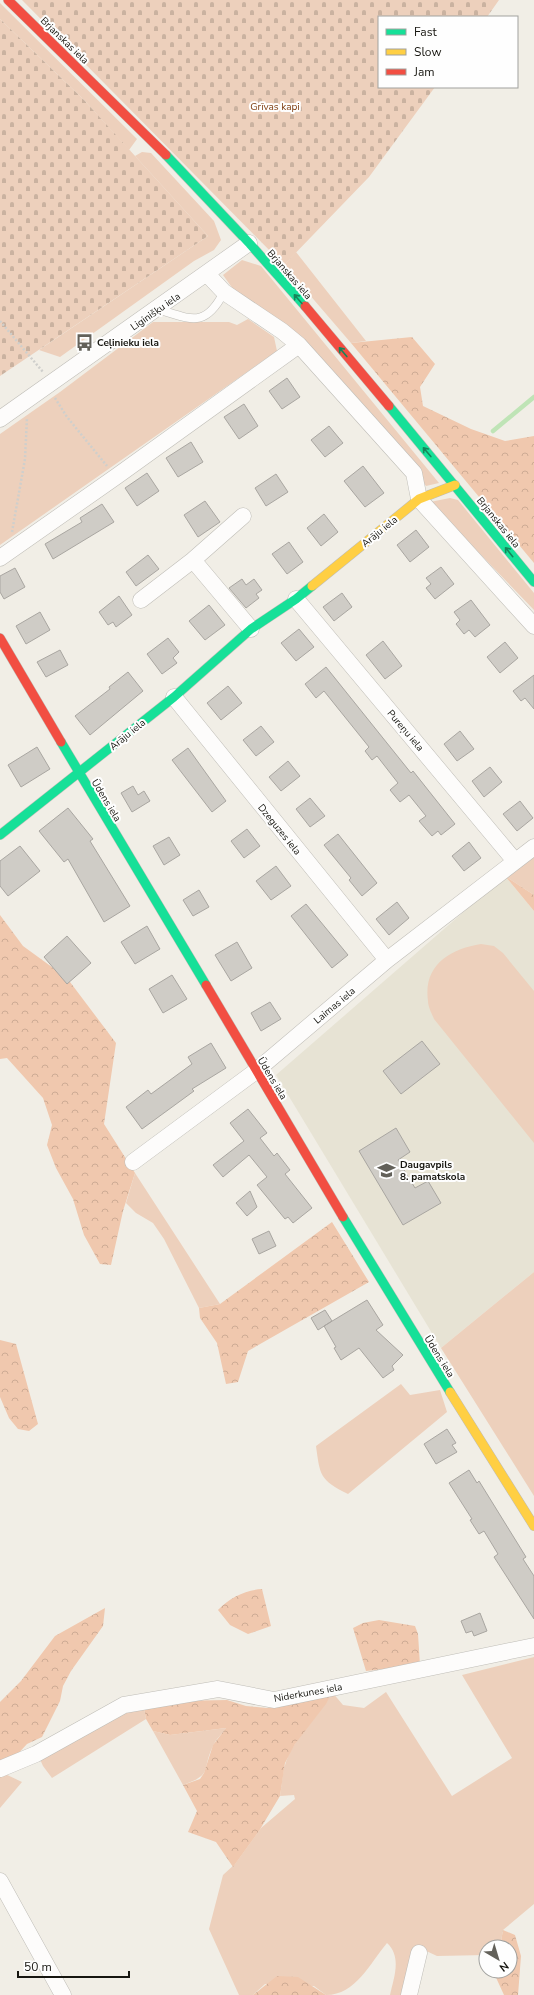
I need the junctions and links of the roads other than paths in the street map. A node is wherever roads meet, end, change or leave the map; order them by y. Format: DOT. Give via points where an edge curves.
graph roads {
  1 [pos="8,0"];
  2 [pos="249,243"];
  3 [pos="207,274"];
  4 [pos="224,292"];
  5 [pos="157,309"];
  6 [pos="299,345"];
  7 [pos="0,419"];
  8 [pos="455,485"];
  9 [pos="419,499"];
  10 [pos="243,516"];
  11 [pos="4,555"];
  12 [pos="193,560"];
  13 [pos="534,582"];
  14 [pos="296,599"];
  15 [pos="141,600"];
  16 [pos="534,626"];
  17 [pos="251,629"];
  18 [pos="0,638"];
  19 [pos="174,697"];
  20 [pos="78,773"];
  21 [pos="0,835"];
  22 [pos="534,847"];
  23 [pos="515,861"];
  24 [pos="387,960"];
  25 [pos="256,1071"];
  26 [pos="133,1162"];
  27 [pos="534,1526"];
  28 [pos="534,1646"];
  29 [pos="0,1769"];
  30 [pos="0,1880"];
  31 [pos="419,1953"];
  32 [pos="63,1995"];
  33 [pos="409,1995"];
  1 -- 2 [label="street, Brjanskas iela" via="149,138"];
  2 -- 3 [label="street, Liginišķu iela"];
  8 -- 2 [label="street, Brjanskas iela, one-way"];
  3 -- 4 [label="street"];
  3 -- 5 [label="street, Liginišķu iela"];
  4 -- 5 [label="lane" via="216,308 200,318 189,318"];
  4 -- 6 [label="street"];
  5 -- 7 [label="street, Liginišķu iela"];
  6 -- 9 [label="street" via="414,472"];
  6 -- 11 [label="street"];
  8 -- 9 [label="street, Arāju iela"];
  13 -- 8 [label="street, Brjanskas iela, one-way"];
  9 -- 14 [label="street, Arāju iela"];
  9 -- 16 [label="street"];
  10 -- 12 [label="street"];
  12 -- 15 [label="street"];
  12 -- 17 [label="street"];
  14 -- 17 [label="street, Arāju iela"];
  14 -- 23 [label="street, Pureņu iela"];
  17 -- 19 [label="street, Arāju iela"];
  18 -- 20 [label="street, Ūdens iela"];
  19 -- 20 [label="street, Arāju iela"];
  19 -- 24 [label="street, Dzeguzes iela"];
  20 -- 21 [label="street, Arāju iela"];
  20 -- 25 [label="street, Ūdens iela"];
  22 -- 23 [label="street, Laimas iela"];
  23 -- 24 [label="street, Laimas iela"];
  24 -- 25 [label="street, Laimas iela"];
  25 -- 26 [label="street, Laimas iela"];
  25 -- 27 [label="street, Ūdens iela" via="394,1305"];
  28 -- 29 [label="street, Niderkunes iela" via="274,1700 218,1689 124,1705 36,1754"];
  30 -- 32 [label="street"];
  31 -- 33 [label="street"];
}
